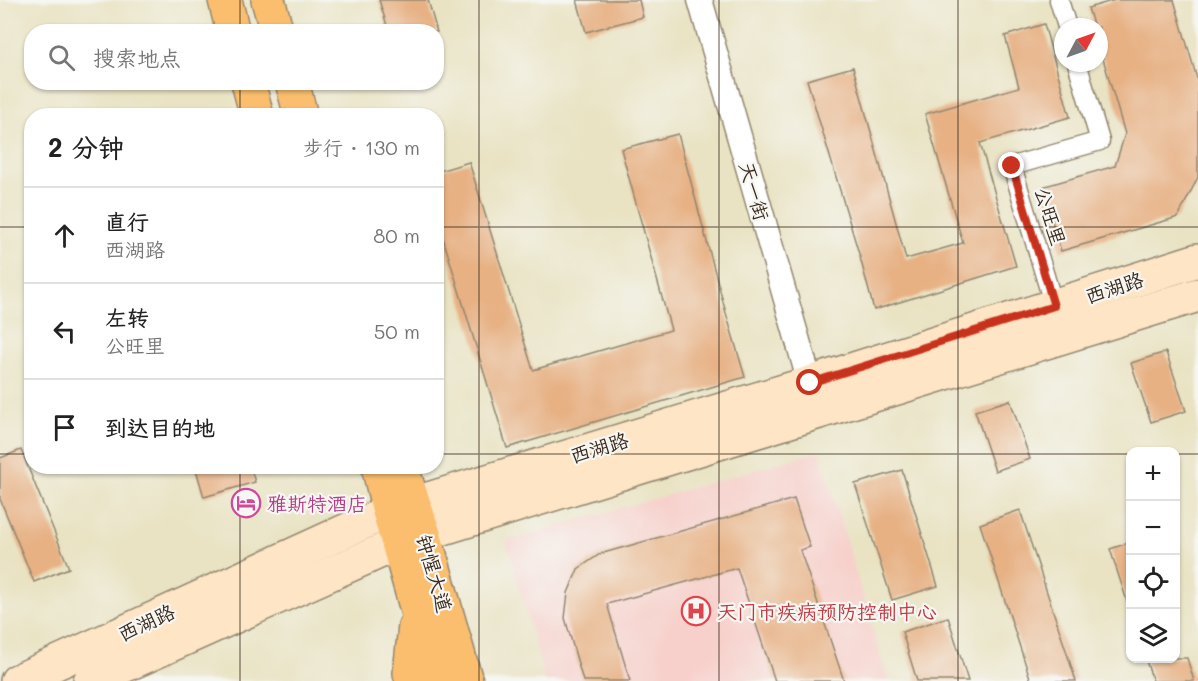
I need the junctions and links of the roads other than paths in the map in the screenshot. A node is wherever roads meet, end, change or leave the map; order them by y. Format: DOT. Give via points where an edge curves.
graph roads {
  1 [pos="225,0"];
  2 [pos="245,0"];
  3 [pos="268,0"];
  4 [pos="292,0"];
  5 [pos="700,0"];
  6 [pos="1059,0"];
  7 [pos="1064,18"];
  8 [pos="231,24"];
  9 [pos="252,24"];
  10 [pos="275,24"];
  11 [pos="299,24"];
  12 [pos="1080,72"];
  13 [pos="250,90"];
  14 [pos="270,90"];
  15 [pos="294,90"];
  16 [pos="317,90"];
  17 [pos="255,108"];
  18 [pos="276,108"];
  19 [pos="299,108"];
  20 [pos="322,108"];
  21 [pos="1198,260"];
  22 [pos="1198,295"];
  23 [pos="1054,306"];
  24 [pos="810,383"];
  25 [pos="444,466"];
  26 [pos="411,474"];
  27 [pos="393,478"];
  28 [pos="412,539"];
  29 [pos="430,603"];
  30 [pos="17,681"];
  31 [pos="90,681"];
  32 [pos="412,681"];
  33 [pos="437,681"];
  34 [pos="466,681"];
  35 [pos="489,681"];
  1 -- 8 [label="highway"];
  2 -- 9 [label="highway"];
  3 -- 10 [label="highway"];
  4 -- 11 [label="highway"];
  5 -- 24 [label="street, 天一街"];
  6 -- 7 [label="street"];
  12 -- 23 [label="street, 公旺里" via="1100,141 1012,166"];
  13 -- 17 [label="highway"];
  14 -- 18 [label="highway"];
  15 -- 19 [label="highway"];
  16 -- 20 [label="highway"];
  21 -- 23 [label="main road, 西湖路"];
  22 -- 28 [label="main road, 西湖路"];
  23 -- 24 [label="main road, 西湖路"];
  24 -- 25 [label="main road, 西湖路"];
  26 -- 27 [label="main road, 西湖路"];
  27 -- 28 [label="highway, 钟惺大道"];
  27 -- 30 [label="main road, 西湖路"];
  28 -- 29 [label="highway, 钟惺大道"];
  28 -- 31 [label="main road, 西湖路"];
  29 -- 32 [label="highway" via="410,673"];
  29 -- 33 [label="highway, 钟惺大道"];
  29 -- 34 [label="highway, 钟惺大道"];
  29 -- 35 [label="highway" via="477,640"];
}
